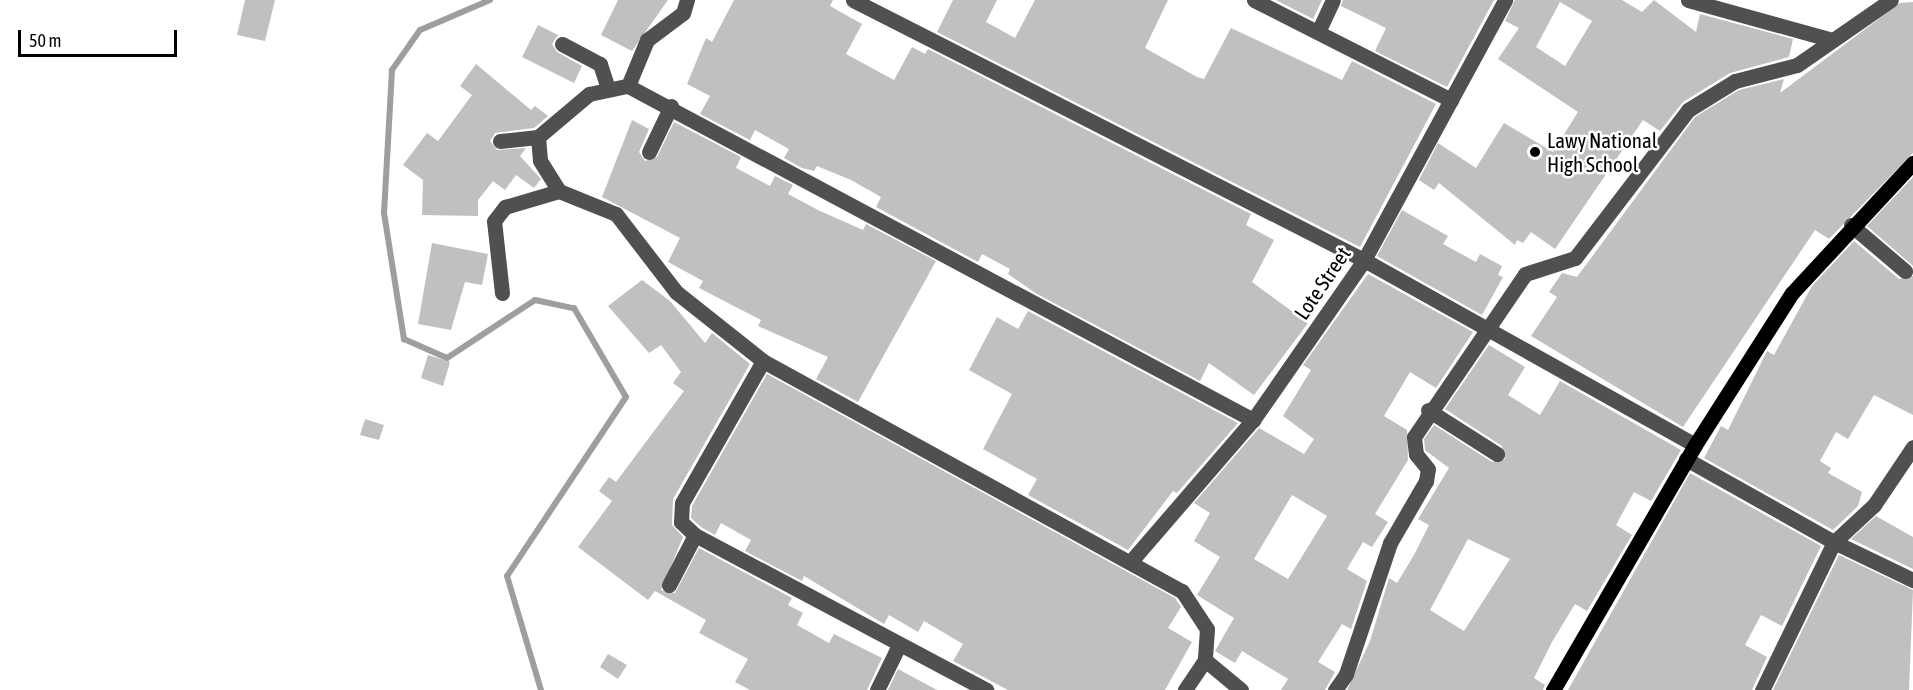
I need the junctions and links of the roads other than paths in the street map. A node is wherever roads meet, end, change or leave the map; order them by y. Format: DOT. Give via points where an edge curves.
graph roads {
  1 [pos="687,0"];
  2 [pos="854,0"];
  3 [pos="1254,0"];
  4 [pos="1333,0"];
  5 [pos="1505,0"];
  6 [pos="1688,0"];
  7 [pos="1891,0"];
  8 [pos="1318,32"];
  9 [pos="1832,40"];
  10 [pos="562,44"];
  11 [pos="628,86"];
  12 [pos="608,89"];
  13 [pos="1451,100"];
  14 [pos="671,106"];
  15 [pos="538,136"];
  16 [pos="500,141"];
  17 [pos="649,152"];
  18 [pos="1913,163"];
  19 [pos="559,190"];
  20 [pos="1851,225"];
  21 [pos="1364,260"];
  22 [pos="1905,271"];
  23 [pos="502,293"];
  24 [pos="1490,327"];
  25 [pos="763,361"];
  26 [pos="1428,410"];
  27 [pos="1253,420"];
  28 [pos="1695,445"];
  29 [pos="1913,447"];
  30 [pos="1497,454"];
  31 [pos="1686,459"];
  32 [pos="695,535"];
  33 [pos="1834,542"];
  34 [pos="1132,560"];
  35 [pos="1913,580"];
  36 [pos="669,585"];
  37 [pos="899,645"];
  38 [pos="1204,660"];
  39 [pos="877,690"];
  40 [pos="986,690"];
  41 [pos="1185,690"];
  42 [pos="1241,690"];
  43 [pos="1335,690"];
  44 [pos="1553,690"];
  45 [pos="1762,690"];
  1 -- 11 [label="street" via="683,14 647,40"];
  2 -- 21 [label="street"];
  3 -- 8 [label="street"];
  4 -- 8 [label="street"];
  5 -- 13 [label="street, Lote Street"];
  6 -- 9 [label="street"];
  7 -- 9 [label="street"];
  8 -- 13 [label="street"];
  9 -- 24 [label="street" via="1797,65 1734,81 1688,110 1575,258 1525,274"];
  10 -- 12 [label="street" via="600,64"];
  11 -- 12 [label="street"];
  11 -- 14 [label="street"];
  12 -- 15 [label="street" via="556,116"];
  13 -- 21 [label="street, Lote Street"];
  14 -- 17 [label="street"];
  14 -- 27 [label="street"];
  15 -- 16 [label="street"];
  15 -- 19 [label="street" via="540,160"];
  18 -- 20 [label="main road"];
  19 -- 23 [label="street" via="505,207 494,221"];
  19 -- 25 [label="street" via="616,214 676,292"];
  20 -- 22 [label="street"];
  20 -- 28 [label="main road" via="1792,293"];
  21 -- 24 [label="street"];
  21 -- 27 [label="street, Lote Street"];
  24 -- 26 [label="street"];
  24 -- 28 [label="street"];
  25 -- 32 [label="street" via="682,503 681,522"];
  25 -- 34 [label="street"];
  26 -- 30 [label="street"];
  26 -- 43 [label="street" via="1412,445 1428,469 1426,482 1390,543 1346,674"];
  27 -- 34 [label="street, Lote Street"];
  28 -- 31 [label="main road"];
  29 -- 33 [label="street" via="1874,505"];
  31 -- 33 [label="street"];
  31 -- 44 [label="main road"];
  32 -- 36 [label="street"];
  32 -- 37 [label="street"];
  33 -- 35 [label="street"];
  33 -- 45 [label="street"];
  34 -- 38 [label="street" via="1182,591 1197,610 1208,629"];
  37 -- 39 [label="street"];
  37 -- 40 [label="street"];
  38 -- 41 [label="street"];
  38 -- 42 [label="street"];
}
